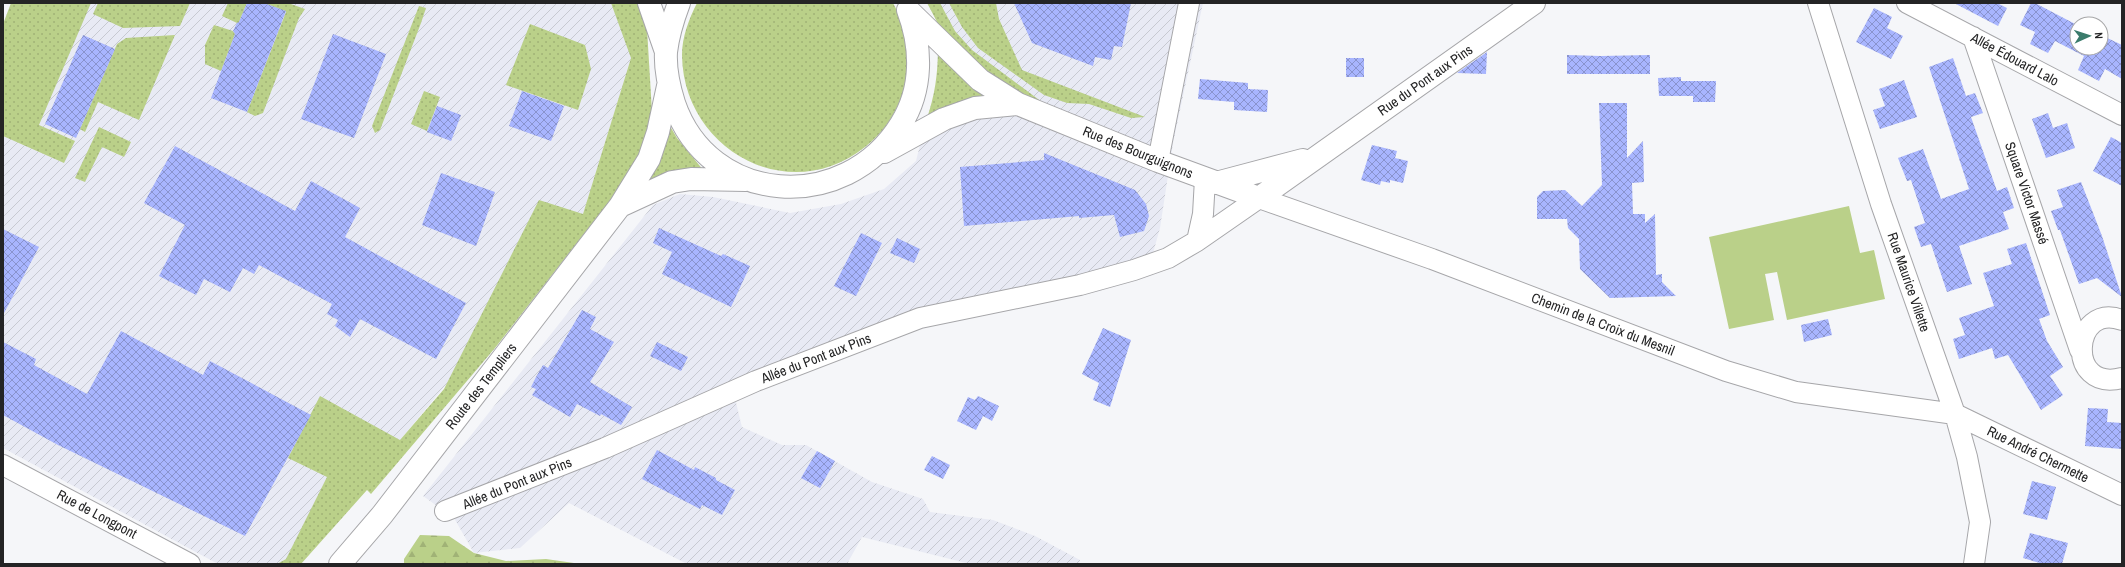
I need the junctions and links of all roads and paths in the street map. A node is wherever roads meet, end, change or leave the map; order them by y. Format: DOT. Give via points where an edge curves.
graph roads {
  1 [pos="649,3"];
  2 [pos="679,3"];
  3 [pos="1189,3"];
  4 [pos="1534,3"];
  5 [pos="1818,3"];
  6 [pos="1907,3"];
  7 [pos="907,7"];
  8 [pos="1973,36"];
  9 [pos="666,54"];
  10 [pos="668,86"];
  11 [pos="1018,104"];
  12 [pos="2122,115"];
  13 [pos="874,157"];
  14 [pos="1315,157"];
  15 [pos="1158,161"];
  16 [pos="749,180"];
  17 [pos="1210,181"];
  18 [pos="1259,198"];
  19 [pos="620,206"];
  20 [pos="1197,241"];
  21 [pos="2122,320"];
  22 [pos="2080,350"];
  23 [pos="2122,378"];
  24 [pos="1955,414"];
  25 [pos="3,466"];
  26 [pos="2122,495"];
  27 [pos="445,511"];
  28 [pos="190,564"];
  29 [pos="340,564"];
  30 [pos="1974,564"];
  1 -- 9 [label="main road"];
  2 -- 9 [label="main road" via="670,27"];
  3 -- 15 [label="street"];
  4 -- 14 [label="main road, Rue du Pont aux Pins"];
  5 -- 24 [label="street, Rue Maurice Villette" via="1881,204"];
  6 -- 8 [label="street, Allée Édouard Lalo"];
  7 -- 11 [label="main road, Rue des Bourguignons" via="980,80"];
  7 -- 13 [label="main road" via="917,36 919,63 916,90 893,138"];
  8 -- 12 [label="street, Allée Édouard Lalo"];
  8 -- 22 [label="street, Square Victor Massé"];
  9 -- 10 [label="main road"];
  10 -- 16 [label="main road" via="679,116 696,143 720,165"];
  10 -- 19 [label="main road, Route des Templiers" via="649,159"];
  11 -- 13 [label="main road" via="975,108 944,119"];
  11 -- 15 [label="main road, Rue des Bourguignons"];
  13 -- 16 [label="main road" via="836,180 815,186 792,188"];
  14 -- 17 [label="main road, Rue du Pont aux Pins"];
  14 -- 18 [label="main road, Rue du Pont aux Pins"];
  15 -- 17 [label="main road, Rue des Bourguignons"];
  16 -- 19 [label="main road, Route des Templiers" via="691,179 672,182"];
  17 -- 18 [label="main road, Rue des Bourguignons"];
  17 -- 20 [label="street"];
  18 -- 20 [label="street, Allée du Pont aux Pins"];
  18 -- 24 [label="street, Chemin de la Croix du Mesnil" via="1432,259 1762,383 1803,393"];
  19 -- 29 [label="main road, Route des Templiers" via="382,515"];
  20 -- 27 [label="street, Allée du Pont aux Pins" via="1168,258 1134,270 920,318 756,381 605,448"];
  21 -- 22 [label="street" via="2110,318 2097,321 2087,329"];
  22 -- 23 [label="street, Square Victor Massé" via="2090,372 2103,379"];
  24 -- 26 [label="street, Rue André Chermette"];
  24 -- 30 [label="street, Rue Maurice Villette" via="1980,522"];
  25 -- 28 [label="street, Rue de Longpont"];
}
